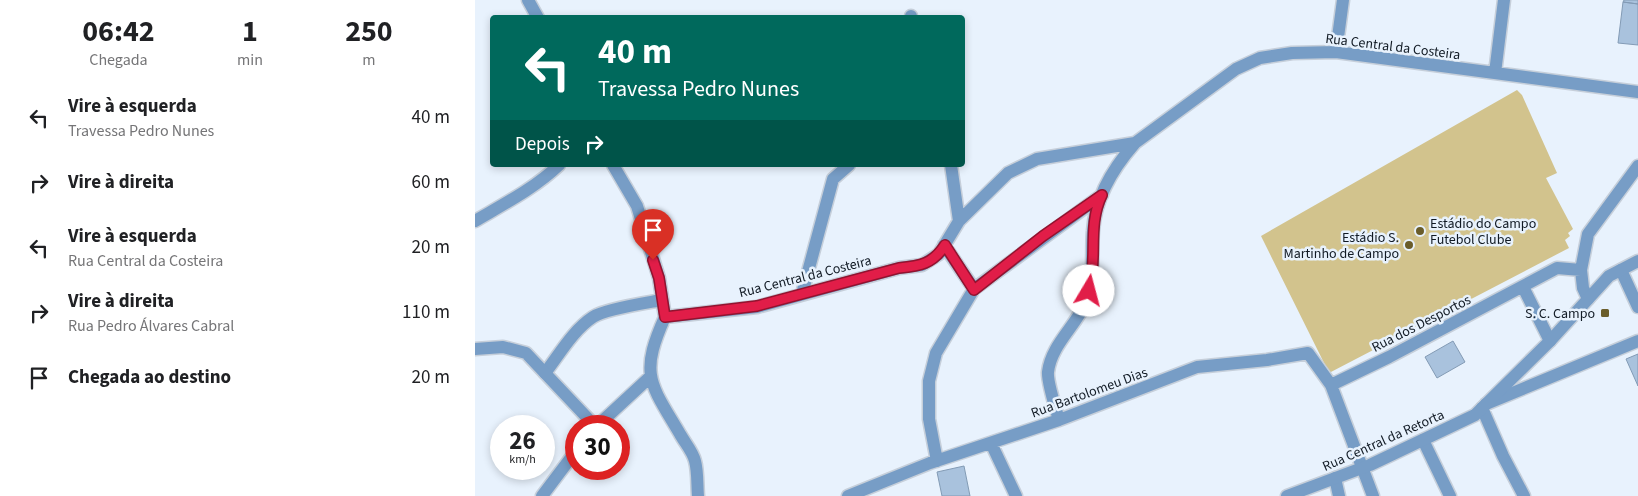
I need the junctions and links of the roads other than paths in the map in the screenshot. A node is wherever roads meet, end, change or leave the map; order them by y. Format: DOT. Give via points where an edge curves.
graph roads {
  1 [pos="528,0"];
  2 [pos="1343,0"];
  3 [pos="1504,0"];
  4 [pos="536,15"];
  5 [pos="1336,52"];
  6 [pos="1495,73"];
  7 [pos="1638,92"];
  8 [pos="1135,143"];
  9 [pos="1638,166"];
  10 [pos="557,167"];
  11 [pos="614,167"];
  12 [pos="847,167"];
  13 [pos="951,167"];
  14 [pos="1102,195"];
  15 [pos="475,221"];
  16 [pos="959,221"];
  17 [pos="945,245"];
  18 [pos="1638,261"];
  19 [pos="1581,270"];
  20 [pos="1621,270"];
  21 [pos="1523,287"];
  22 [pos="974,290"];
  23 [pos="802,294"];
  24 [pos="1588,299"];
  25 [pos="662,300"];
  26 [pos="1638,307"];
  27 [pos="665,317"];
  28 [pos="1550,341"];
  29 [pos="1638,341"];
  30 [pos="475,350"];
  31 [pos="545,373"];
  32 [pos="650,377"];
  33 [pos="1331,385"];
  34 [pos="1484,406"];
  35 [pos="585,415"];
  36 [pos="608,415"];
  37 [pos="1059,420"];
  38 [pos="1423,440"];
  39 [pos="991,443"];
  40 [pos="937,461"];
  41 [pos="565,466"];
  42 [pos="1362,468"];
  43 [pos="1335,478"];
  44 [pos="542,496"];
  45 [pos="698,496"];
  46 [pos="847,496"];
  47 [pos="1016,496"];
  48 [pos="1287,496"];
  49 [pos="1339,496"];
  50 [pos="1373,496"];
  51 [pos="1450,496"];
  52 [pos="1524,496"];
  1 -- 4 [label="street"];
  2 -- 5 [label="street"];
  3 -- 6 [label="street"];
  5 -- 6 [label="street, Rua Central da Costeira"];
  5 -- 8 [label="street, Rua Central da Costeira" via="1260,58 1236,69"];
  6 -- 7 [label="street, Rua Central da Costeira"];
  8 -- 14 [label="street" via="1119,161"];
  8 -- 16 [label="street, Rua Central da Costeira" via="1037,159 1008,173"];
  9 -- 19 [label="street" via="1588,234"];
  10 -- 15 [label="street" via="508,203"];
  11 -- 25 [label="street" via="637,206 659,278"];
  12 -- 23 [label="street" via="833,179"];
  13 -- 16 [label="street"];
  14 -- 22 [label="street"];
  14 -- 37 [label="street" via="1093,229 1093,278 1085,303 1056,350 1048,373"];
  16 -- 17 [label="street, Rua Central da Costeira"];
  17 -- 22 [label="street"];
  17 -- 23 [label="street, Rua Central da Costeira" via="939,254 922,266 899,268"];
  18 -- 20 [label="street, Rua Central da Retorta"];
  19 -- 21 [label="street, Rua dos Desportos" via="1557,268"];
  19 -- 24 [label="street"];
  20 -- 24 [label="street, Rua Central da Retorta" via="1609,276"];
  20 -- 26 [label="street"];
  21 -- 28 [label="street"];
  21 -- 33 [label="street, Rua dos Desportos"];
  22 -- 40 [label="street" via="936,352 929,381 929,420"];
  23 -- 27 [label="street, Rua Central da Costeira" via="757,306"];
  24 -- 28 [label="street, Rua Central da Retorta"];
  25 -- 27 [label="street"];
  25 -- 31 [label="street" via="594,316"];
  27 -- 32 [label="street" via="654,345"];
  28 -- 34 [label="street, Rua Central da Retorta"];
  29 -- 34 [label="street, Rua Central da Retorta"];
  30 -- 31 [label="street" via="503,347 526,353"];
  31 -- 35 [label="street"];
  32 -- 36 [label="street"];
  32 -- 45 [label="street" via="655,392 695,461"];
  33 -- 37 [label="street, Rua Bartolomeu Dias" via="1308,353 1197,368"];
  33 -- 42 [label="street"];
  34 -- 38 [label="street, Rua Central da Retorta" via="1475,415"];
  34 -- 52 [label="street" via="1503,456"];
  37 -- 39 [label="street, Rua Bartolomeu Dias"];
  38 -- 42 [label="street, Rua Central da Retorta"];
  38 -- 51 [label="street"];
  39 -- 40 [label="street, Rua Bartolomeu Dias"];
  39 -- 47 [label="street"];
  40 -- 46 [label="street, Rua Bartolomeu Dias"];
  41 -- 44 [label="street"];
  42 -- 43 [label="street, Rua Central da Retorta"];
  42 -- 50 [label="street"];
  43 -- 48 [label="street, Rua Central da Retorta"];
  43 -- 49 [label="street"];
}
